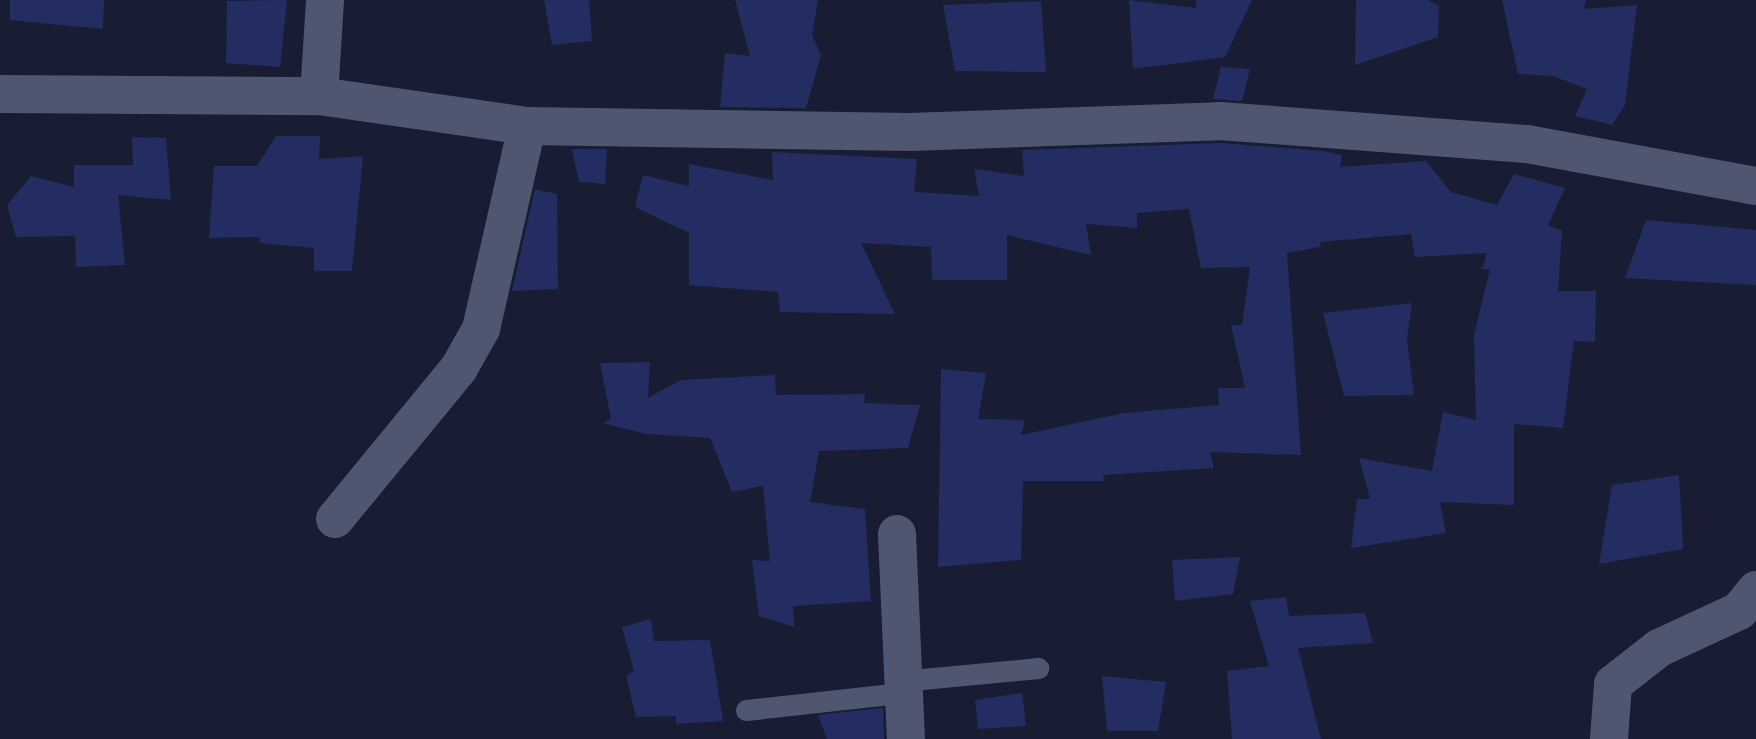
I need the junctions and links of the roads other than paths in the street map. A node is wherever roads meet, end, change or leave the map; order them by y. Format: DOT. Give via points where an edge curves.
graph roads {
  1 [pos="325,0"];
  2 [pos="0,94"];
  3 [pos="318,96"];
  4 [pos="527,126"];
  5 [pos="1756,186"];
  6 [pos="335,519"];
  7 [pos="897,534"];
  8 [pos="1756,590"];
  9 [pos="1038,668"];
  10 [pos="901,687"];
  11 [pos="746,710"];
  12 [pos="906,739"];
  13 [pos="1609,739"];
  1 -- 3 [label="street"];
  2 -- 3 [label="street"];
  3 -- 4 [label="street"];
  4 -- 5 [label="street" via="910,132 1220,121 1527,144"];
  4 -- 6 [label="street" via="481,329 459,368"];
  7 -- 10 [label="street"];
  8 -- 13 [label="street" via="1739,611 1658,648 1613,684"];
  9 -- 10 [label="lane"];
  10 -- 11 [label="lane"];
  10 -- 12 [label="street"];
}
